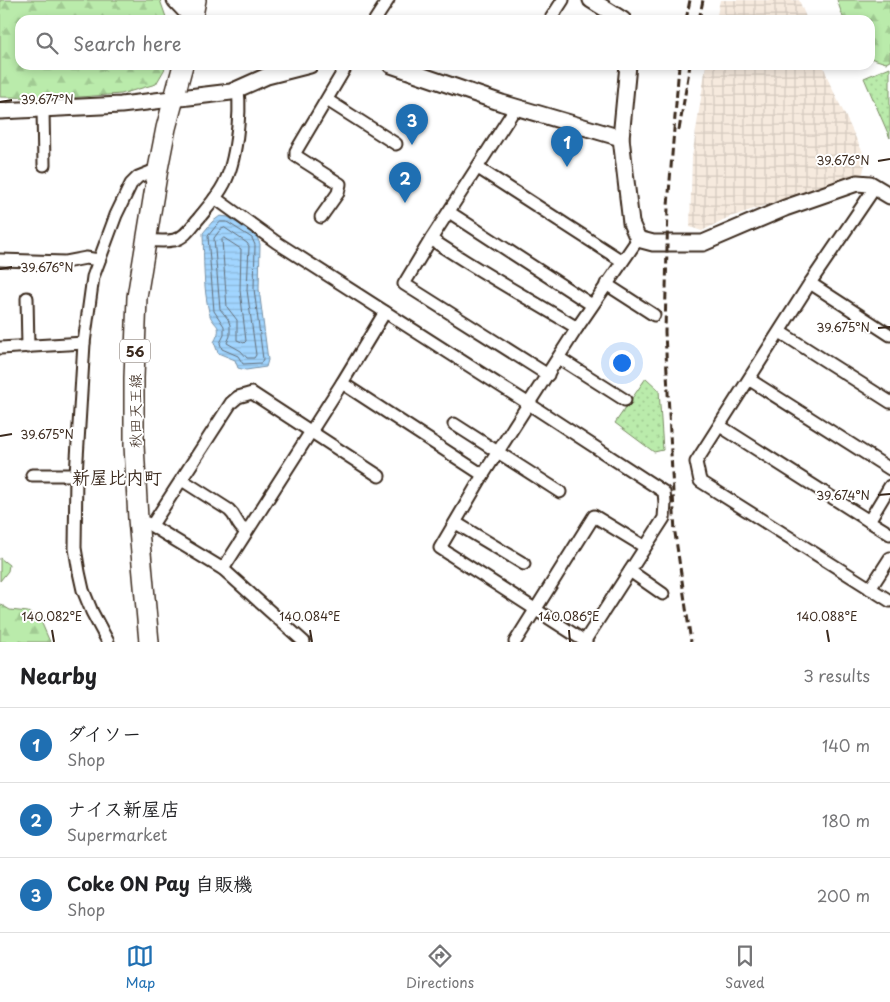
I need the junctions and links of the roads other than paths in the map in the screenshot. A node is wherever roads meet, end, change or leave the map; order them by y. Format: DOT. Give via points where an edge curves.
graph roads {
  1 [pos="175,0"];
  2 [pos="563,0"];
  3 [pos="591,0"];
  4 [pos="382,2"];
  5 [pos="193,12"];
  6 [pos="377,15"];
  7 [pos="553,15"];
  8 [pos="615,15"];
  9 [pos="182,70"];
  10 [pos="290,70"];
  11 [pos="345,70"];
  12 [pos="406,70"];
  13 [pos="628,70"];
  14 [pos="238,90"];
  15 [pos="175,98"];
  16 [pos="327,100"];
  17 [pos="516,107"];
  18 [pos="43,110"];
  19 [pos="0,111"];
  20 [pos="621,138"];
  21 [pos="396,144"];
  22 [pos="44,166"];
  23 [pos="478,168"];
  24 [pos="158,169"];
  25 [pos="876,186"];
  26 [pos="890,196"];
  27 [pos="215,198"];
  28 [pos="449,212"];
  29 [pos="322,217"];
  30 [pos="431,238"];
  31 [pos="638,238"];
  32 [pos="147,240"];
  33 [pos="0,260"];
  34 [pos="99,260"];
  35 [pos="622,261"];
  36 [pos="810,283"];
  37 [pos="606,284"];
  38 [pos="27,298"];
  39 [pos="592,306"];
  40 [pos="385,312"];
  41 [pos="654,315"];
  42 [pos="577,328"];
  43 [pos="780,332"];
  44 [pos="890,335"];
  45 [pos="84,343"];
  46 [pos="28,347"];
  47 [pos="0,348"];
  48 [pos="559,358"];
  49 [pos="548,375"];
  50 [pos="750,380"];
  51 [pos="342,384"];
  52 [pos="625,400"];
  53 [pos="890,402"];
  54 [pos="529,404"];
  55 [pos="454,424"];
  56 [pos="720,426"];
  57 [pos="310,432"];
  58 [pos="499,452"];
  59 [pos="890,469"];
  60 [pos="32,475"];
  61 [pos="76,475"];
  62 [pos="483,475"];
  63 [pos="379,476"];
  64 [pos="182,480"];
  65 [pos="890,486"];
  66 [pos="560,492"];
  67 [pos="869,520"];
  68 [pos="145,522"];
  69 [pos="456,523"];
  70 [pos="246,532"];
  71 [pos="890,534"];
  72 [pos="645,548"];
  73 [pos="890,558"];
  74 [pos="524,564"];
  75 [pos="223,569"];
  76 [pos="630,571"];
  77 [pos="870,589"];
  78 [pos="663,594"];
  79 [pos="890,601"];
  80 [pos="536,610"];
  81 [pos="108,642"];
  82 [pos="148,642"];
  83 [pos="304,642"];
  84 [pos="515,642"];
  85 [pos="585,642"];
  1 -- 5 [label="street"];
  2 -- 7 [label="street"];
  3 -- 8 [label="street"];
  4 -- 6 [label="street"];
  9 -- 15 [label="main road, 秋田天王線 / 56"];
  10 -- 14 [label="street" via="267,76"];
  11 -- 16 [label="street"];
  12 -- 17 [label="street"];
  13 -- 20 [label="street"];
  14 -- 15 [label="street"];
  14 -- 27 [label="street" via="231,168"];
  15 -- 18 [label="street"];
  15 -- 24 [label="main road, 秋田天王線 / 56"];
  16 -- 21 [label="street"];
  16 -- 29 [label="street" via="296,151 296,156 340,184 338,193"];
  17 -- 20 [label="street"];
  17 -- 23 [label="street"];
  18 -- 19 [label="street"];
  18 -- 22 [label="street"];
  20 -- 31 [label="street" via="631,223"];
  23 -- 28 [label="street"];
  23 -- 35 [label="street"];
  24 -- 32 [label="main road, 秋田天王線 / 56"];
  24 -- 34 [label="street" via="138,177 131,184"];
  25 -- 26 [label="street"];
  25 -- 31 [label="street" via="857,183 785,208 702,243 653,243"];
  25 -- 36 [label="street"];
  27 -- 32 [label="street" via="185,235 175,240"];
  27 -- 40 [label="street" via="276,242"];
  28 -- 30 [label="street"];
  28 -- 39 [label="street"];
  30 -- 42 [label="street" via="465,262"];
  30 -- 49 [label="street" via="404,284"];
  31 -- 35 [label="street"];
  32 -- 68 [label="main road, 秋田天王線 / 56" via="138,297 134,378 134,445"];
  33 -- 34 [label="street"];
  34 -- 45 [label="street" via="93,277"];
  35 -- 37 [label="street"];
  36 -- 43 [label="street"];
  36 -- 44 [label="street"];
  37 -- 39 [label="street"];
  37 -- 41 [label="street"];
  38 -- 46 [label="street"];
  39 -- 42 [label="street"];
  40 -- 51 [label="street"];
  40 -- 54 [label="street"];
  42 -- 48 [label="street"];
  43 -- 50 [label="street"];
  43 -- 53 [label="street"];
  45 -- 46 [label="street"];
  45 -- 61 [label="street"];
  46 -- 47 [label="street"];
  48 -- 49 [label="street"];
  48 -- 52 [label="street"];
  49 -- 54 [label="street"];
  50 -- 56 [label="street"];
  50 -- 59 [label="street"];
  51 -- 57 [label="street"];
  51 -- 62 [label="street"];
  54 -- 58 [label="street"];
  54 -- 72 [label="street" via="664,492 664,518"];
  55 -- 58 [label="street"];
  56 -- 67 [label="street"];
  56 -- 77 [label="street" via="696,462 700,482"];
  57 -- 63 [label="street"];
  57 -- 64 [label="street" via="252,393 238,397"];
  57 -- 70 [label="street"];
  58 -- 62 [label="street"];
  58 -- 66 [label="street"];
  60 -- 61 [label="street"];
  61 -- 81 [label="street" via="75,548 79,572 92,612"];
  62 -- 69 [label="street"];
  64 -- 68 [label="street"];
  64 -- 70 [label="street" via="229,510"];
  65 -- 67 [label="street"];
  67 -- 71 [label="street"];
  68 -- 75 [label="street"];
  68 -- 82 [label="main road, 秋田天王線 / 56"];
  69 -- 74 [label="street"];
  69 -- 80 [label="street" via="440,548"];
  70 -- 75 [label="street"];
  72 -- 76 [label="street"];
  72 -- 80 [label="street" via="594,516"];
  73 -- 77 [label="street"];
  75 -- 83 [label="street"];
  76 -- 78 [label="street"];
  76 -- 85 [label="street"];
  77 -- 79 [label="street"];
  80 -- 84 [label="street"];
  80 -- 85 [label="street"];
}
